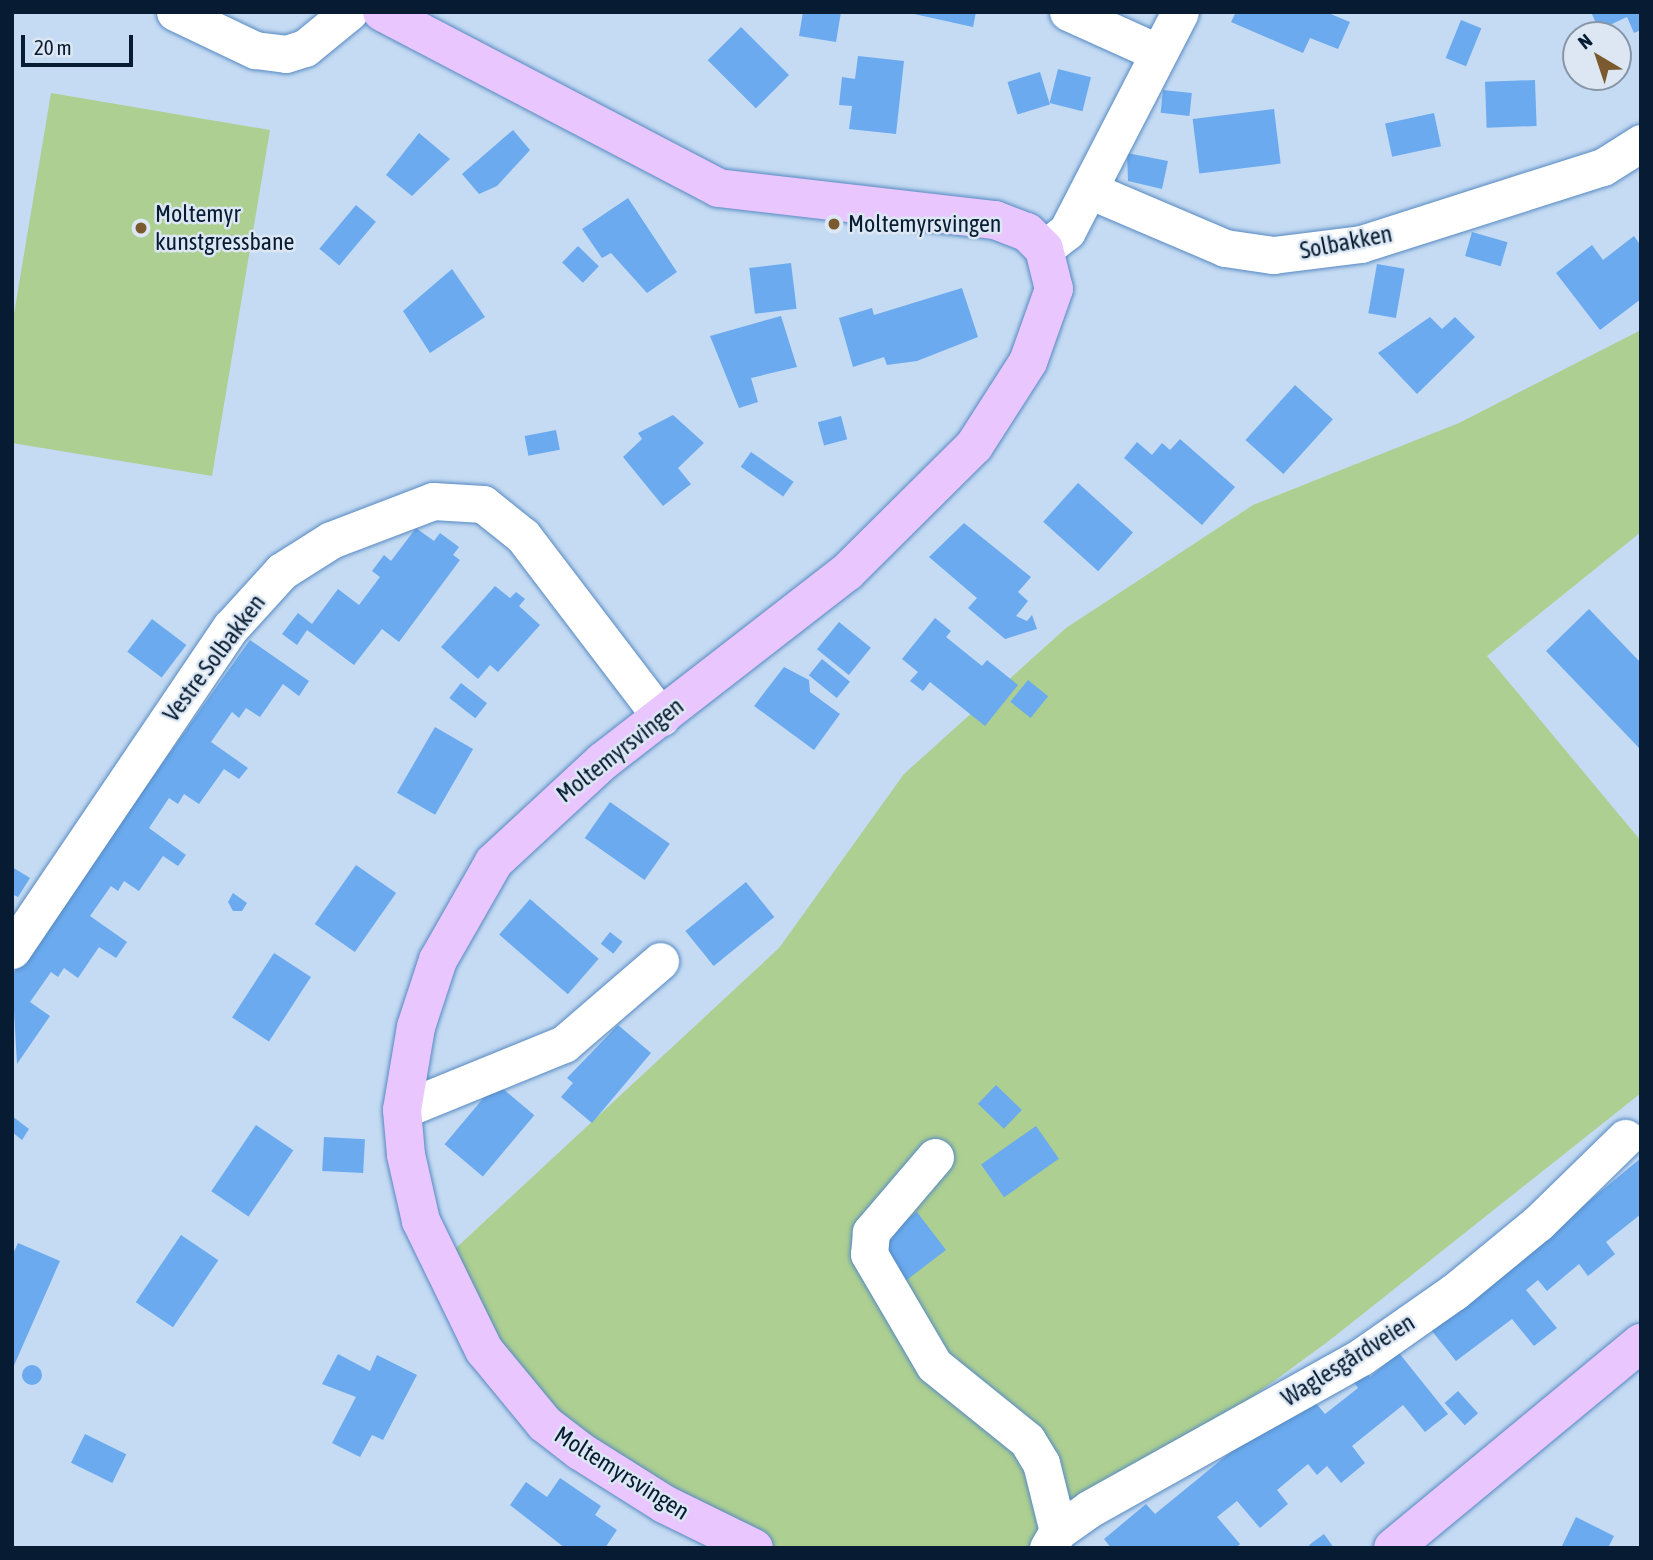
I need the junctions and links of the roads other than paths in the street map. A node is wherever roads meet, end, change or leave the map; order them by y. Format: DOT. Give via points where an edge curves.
graph roads {
  1 [pos="176,12"];
  2 [pos="349,12"];
  3 [pos="382,12"];
  4 [pos="1068,12"];
  5 [pos="1180,12"];
  6 [pos="1157,52"];
  7 [pos="1641,143"];
  8 [pos="1089,190"];
  9 [pos="1044,249"];
  10 [pos="661,717"];
  11 [pos="12,950"];
  12 [pos="660,961"];
  13 [pos="401,1110"];
  14 [pos="1625,1138"];
  15 [pos="935,1157"];
  16 [pos="1641,1343"];
  17 [pos="1053,1539"];
  18 [pos="753,1548"];
  19 [pos="1393,1548"];
  1 -- 2 [label="street" via="255,50 286,54 304,48"];
  3 -- 9 [label="main road" via="718,188 995,220 1027,232"];
  4 -- 6 [label="street"];
  5 -- 6 [label="street"];
  6 -- 8 [label="street"];
  7 -- 8 [label="street, Solbakken" via="1603,167 1361,244 1273,254 1225,248"];
  8 -- 9 [label="street" via="1067,231"];
  9 -- 10 [label="main road, Moltemyrsvingen" via="1054,289 1028,362 974,446 847,572"];
  10 -- 11 [label="street, Vestre Solbakken" via="523,536 483,504 455,497 433,501 331,540 282,571 231,627"];
  10 -- 13 [label="main road, Moltemyrsvingen" via="545,811 475,891 438,960 416,1027"];
  12 -- 13 [label="street" via="564,1044"];
  13 -- 18 [label="main road, Moltemyrsvingen" via="421,1221 484,1350 545,1424 580,1451 664,1504"];
  14 -- 17 [label="street, Waglesgårdveien" via="1517,1240 1362,1357"];
  15 -- 17 [label="street" via="872,1232 869,1254 934,1365 1027,1440 1041,1463"];
  16 -- 19 [label="main road"];
}
